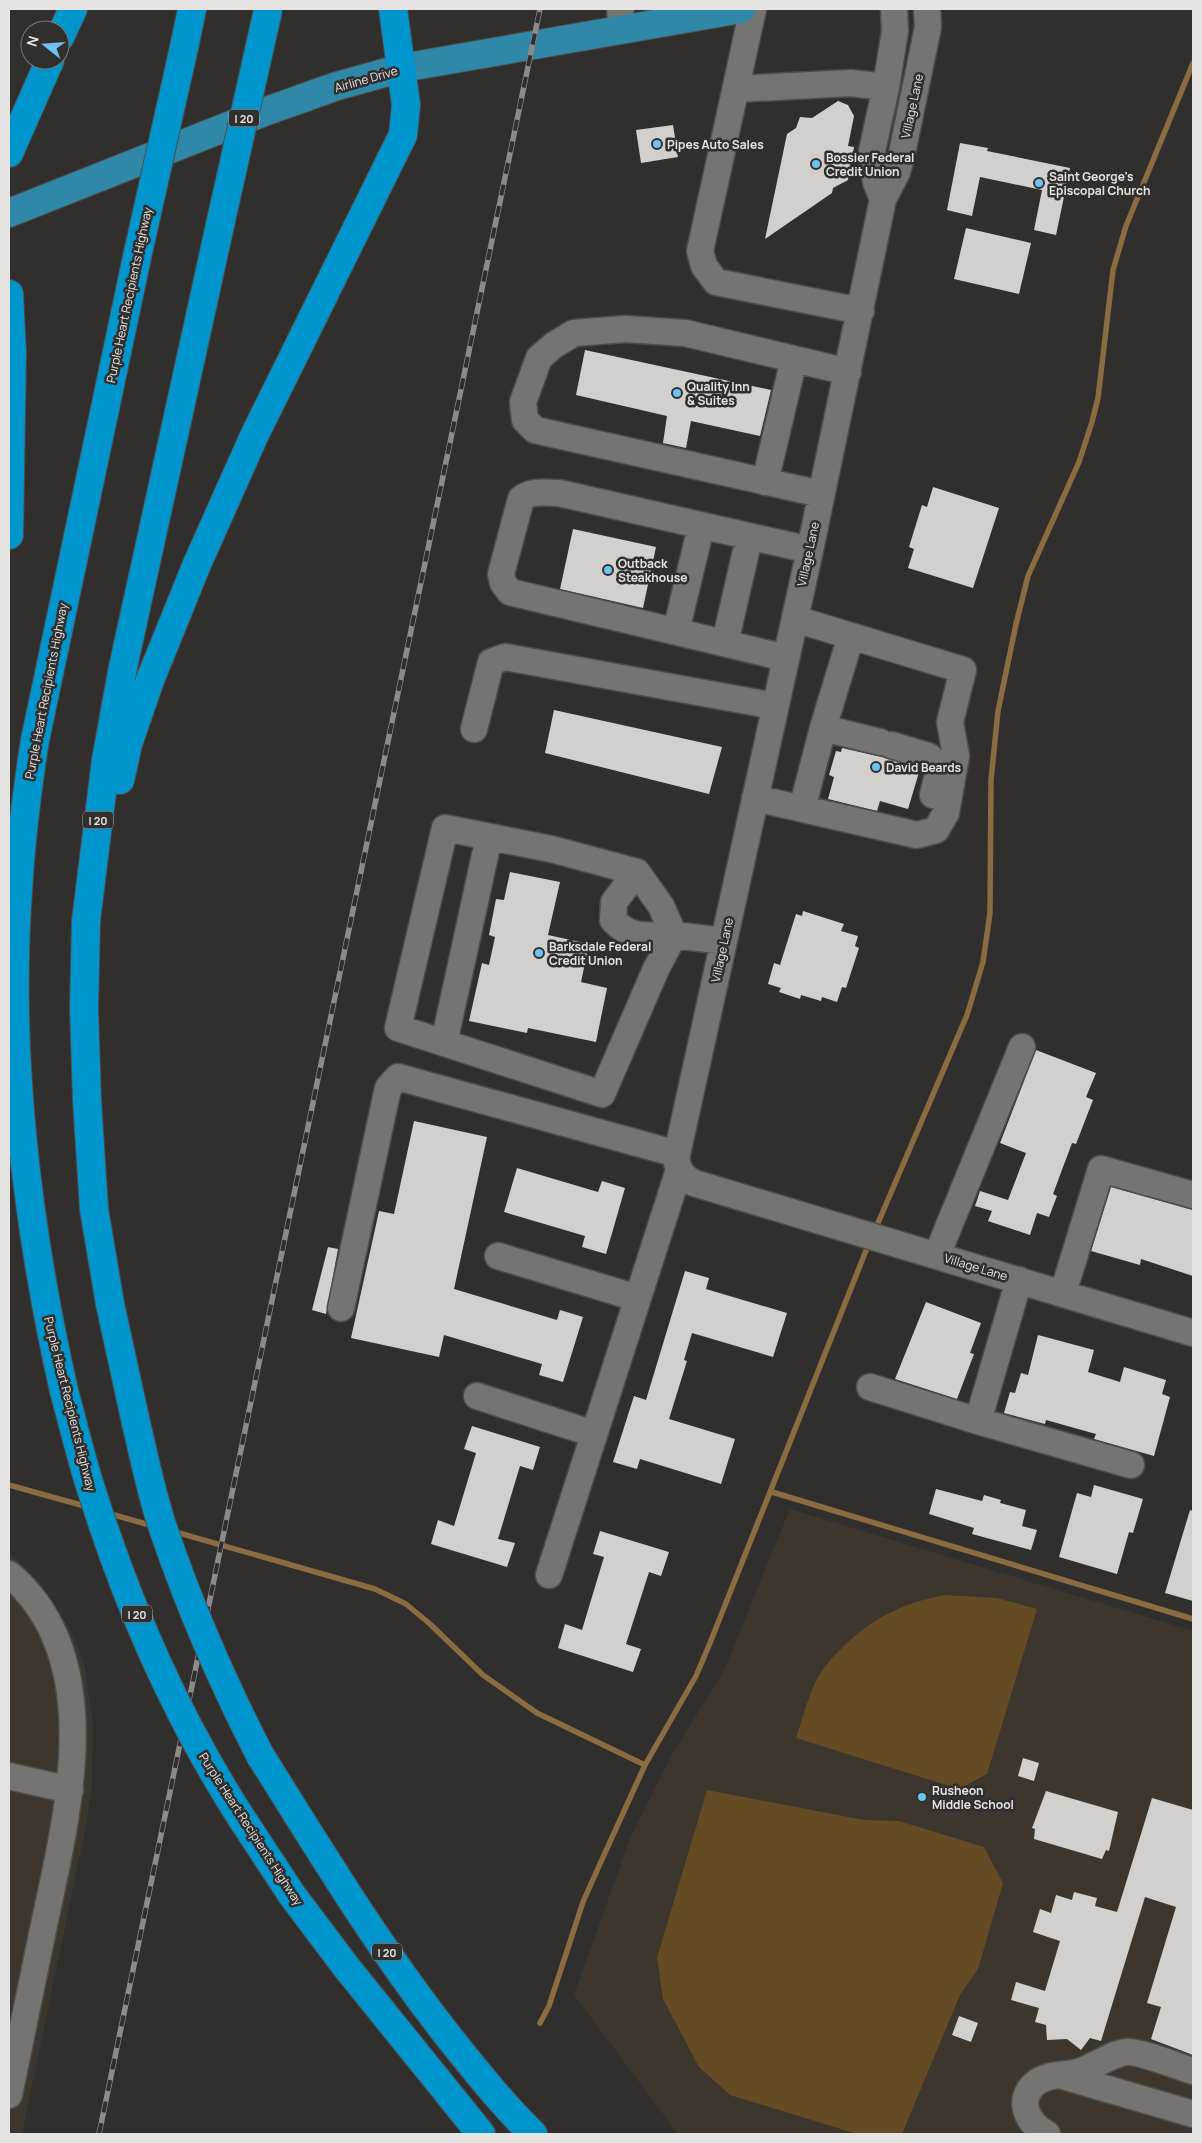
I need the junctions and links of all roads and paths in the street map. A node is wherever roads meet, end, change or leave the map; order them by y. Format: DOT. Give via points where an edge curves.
graph roads {
  1 [pos="192,9"];
  2 [pos="268,9"];
  3 [pos="393,9"];
  4 [pos="738,9"];
  5 [pos="894,9"];
  6 [pos="927,9"];
  7 [pos="621,19"];
  8 [pos="402,68"];
  9 [pos="46,70"];
  10 [pos="886,87"];
  11 [pos="736,89"];
  12 [pos="9,153"];
  13 [pos="883,199"];
  14 [pos="9,213"];
  15 [pos="9,294"];
  16 [pos="861,311"];
  17 [pos="10,340"];
  18 [pos="794,359"];
  19 [pos="848,372"];
  20 [pos="765,482"];
  21 [pos="821,494"];
  22 [pos="701,527"];
  23 [pos="9,535"];
  24 [pos="750,538"];
  25 [pos="810,550"];
  26 [pos="794,619"];
  27 [pos="676,631"];
  28 [pos="851,636"];
  29 [pos="725,643"];
  30 [pos="786,658"];
  31 [pos="775,706"];
  32 [pos="823,728"];
  33 [pos="474,729"];
  34 [pos="755,798"];
  35 [pos="802,809"];
  36 [pos="874,825"];
  37 [pos="488,837"];
  38 [pos="94,854"];
  39 [pos="638,872"];
  40 [pos="674,935"];
  41 [pos="724,941"];
  42 [pos="9,1003"];
  43 [pos="444,1043"];
  44 [pos="16,1047"];
  45 [pos="1022,1047"];
  46 [pos="678,1162"];
  47 [pos="1193,1195"];
  48 [pos="937,1255"];
  49 [pos="498,1256"];
  50 [pos="1019,1280"];
  51 [pos="1063,1293"];
  52 [pos="637,1298"];
  53 [pos="341,1308"];
  54 [pos="1193,1333"];
  55 [pos="870,1386"];
  56 [pos="477,1396"];
  57 [pos="978,1421"];
  58 [pos="594,1434"];
  59 [pos="1131,1465"];
  60 [pos="9,1574"];
  61 [pos="548,1575"];
  62 [pos="9,1776"];
  63 [pos="70,1790"];
  64 [pos="1193,2071"];
  65 [pos="1063,2076"];
  66 [pos="9,2095"];
  67 [pos="1193,2114"];
  68 [pos="481,2134"];
  69 [pos="534,2134"];
  70 [pos="1047,2134"];
  1 -- 44 [label="highway, Purple Heart Recipients Highway / I 20, bridge" via="35,740 17,891"];
  2 -- 38 [label="highway, I 20, bridge" via="123,667 106,760"];
  3 -- 8 [label="highway"];
  4 -- 7 [label="main road, Airline Drive"];
  4 -- 11 [label="street"];
  5 -- 10 [label="street, Village Lane" via="895,31"];
  6 -- 13 [label="street, Village Lane" via="928,27 901,158"];
  7 -- 8 [label="main road, Airline Drive"];
  8 -- 14 [label="main road, Airline Drive" via="337,86 264,112"];
  8 -- 38 [label="highway" via="406,105 403,135 256,434 175,616 146,689 114,802"];
  9 -- 12 [label="highway"];
  10 -- 11 [label="street" via="850,83"];
  10 -- 13 [label="street, Village Lane" via="872,151 876,182"];
  11 -- 16 [label="street" via="700,251 704,266 716,282"];
  13 -- 16 [label="street, Village Lane"];
  15 -- 17 [label="highway"];
  16 -- 19 [label="street, Village Lane"];
  17 -- 23 [label="highway"];
  18 -- 19 [label="street"];
  18 -- 20 [label="street"];
  18 -- 20 [label="street" via="685,333 625,329 574,333 539,358 523,402 525,420 535,430"];
  19 -- 21 [label="street, Village Lane"];
  20 -- 21 [label="street"];
  21 -- 25 [label="street, Village Lane"];
  22 -- 24 [label="street"];
  22 -- 27 [label="street"];
  22 -- 27 [label="street" via="559,493 526,494 521,499 500,574 510,592"];
  24 -- 25 [label="street"];
  24 -- 29 [label="street"];
  25 -- 26 [label="street, Village Lane"];
  26 -- 28 [label="street"];
  26 -- 30 [label="street, Village Lane"];
  27 -- 29 [label="street"];
  28 -- 32 [label="street"];
  28 -- 36 [label="street" via="963,670 950,722 956,756 946,814 936,830 917,835"];
  29 -- 30 [label="street"];
  30 -- 31 [label="street, Village Lane"];
  31 -- 33 [label="street" via="505,657 491,662"];
  31 -- 34 [label="street, Village Lane"];
  32 -- 35 [label="street"];
  32 -- 36 [label="street" via="928,756 940,766 924,817 891,818"];
  34 -- 35 [label="street"];
  34 -- 41 [label="street, Village Lane"];
  35 -- 36 [label="street"];
  37 -- 39 [label="street" via="552,849"];
  37 -- 43 [label="street"];
  37 -- 43 [label="street" via="445,828 398,1028"];
  38 -- 69 [label="highway, I 20, bridge" via="86,922 84,1009 94,1199 110,1304 164,1532 215,1665 260,1755 341,1886 420,2000 488,2086"];
  39 -- 40 [label="street" via="661,906"];
  39 -- 40 [label="street" via="614,902 613,920 623,930 637,935"];
  40 -- 41 [label="street"];
  40 -- 43 [label="street" via="602,1094"];
  41 -- 46 [label="street, Village Lane"];
  42 -- 44 [label="highway"];
  44 -- 68 [label="highway, Purple Heart Recipients Highway / I 20, bridge" via="31,1222 46,1310 64,1391 94,1498 141,1623 197,1746 292,1895"];
  45 -- 48 [label="street"];
  46 -- 48 [label="street, Village Lane" via="686,1178 694,1183"];
  46 -- 52 [label="street"];
  46 -- 53 [label="street" via="398,1077 388,1088"];
  47 -- 51 [label="street" via="1101,1169"];
  48 -- 50 [label="street, Village Lane"];
  49 -- 52 [label="street"];
  50 -- 51 [label="street, Village Lane"];
  50 -- 57 [label="street"];
  51 -- 54 [label="street, Village Lane"];
  52 -- 58 [label="street"];
  55 -- 57 [label="street"];
  56 -- 58 [label="street"];
  57 -- 59 [label="street"];
  58 -- 61 [label="street"];
  60 -- 63 [label="street" via="35,1602 52,1631 63,1660 71,1698"];
  62 -- 63 [label="street"];
  63 -- 66 [label="street"];
  64 -- 65 [label="street" via="1126,2052"];
  65 -- 67 [label="street"];
  65 -- 70 [label="street" via="1051,2076 1037,2082 1029,2093 1026,2104 1028,2117 1035,2127"];
}
